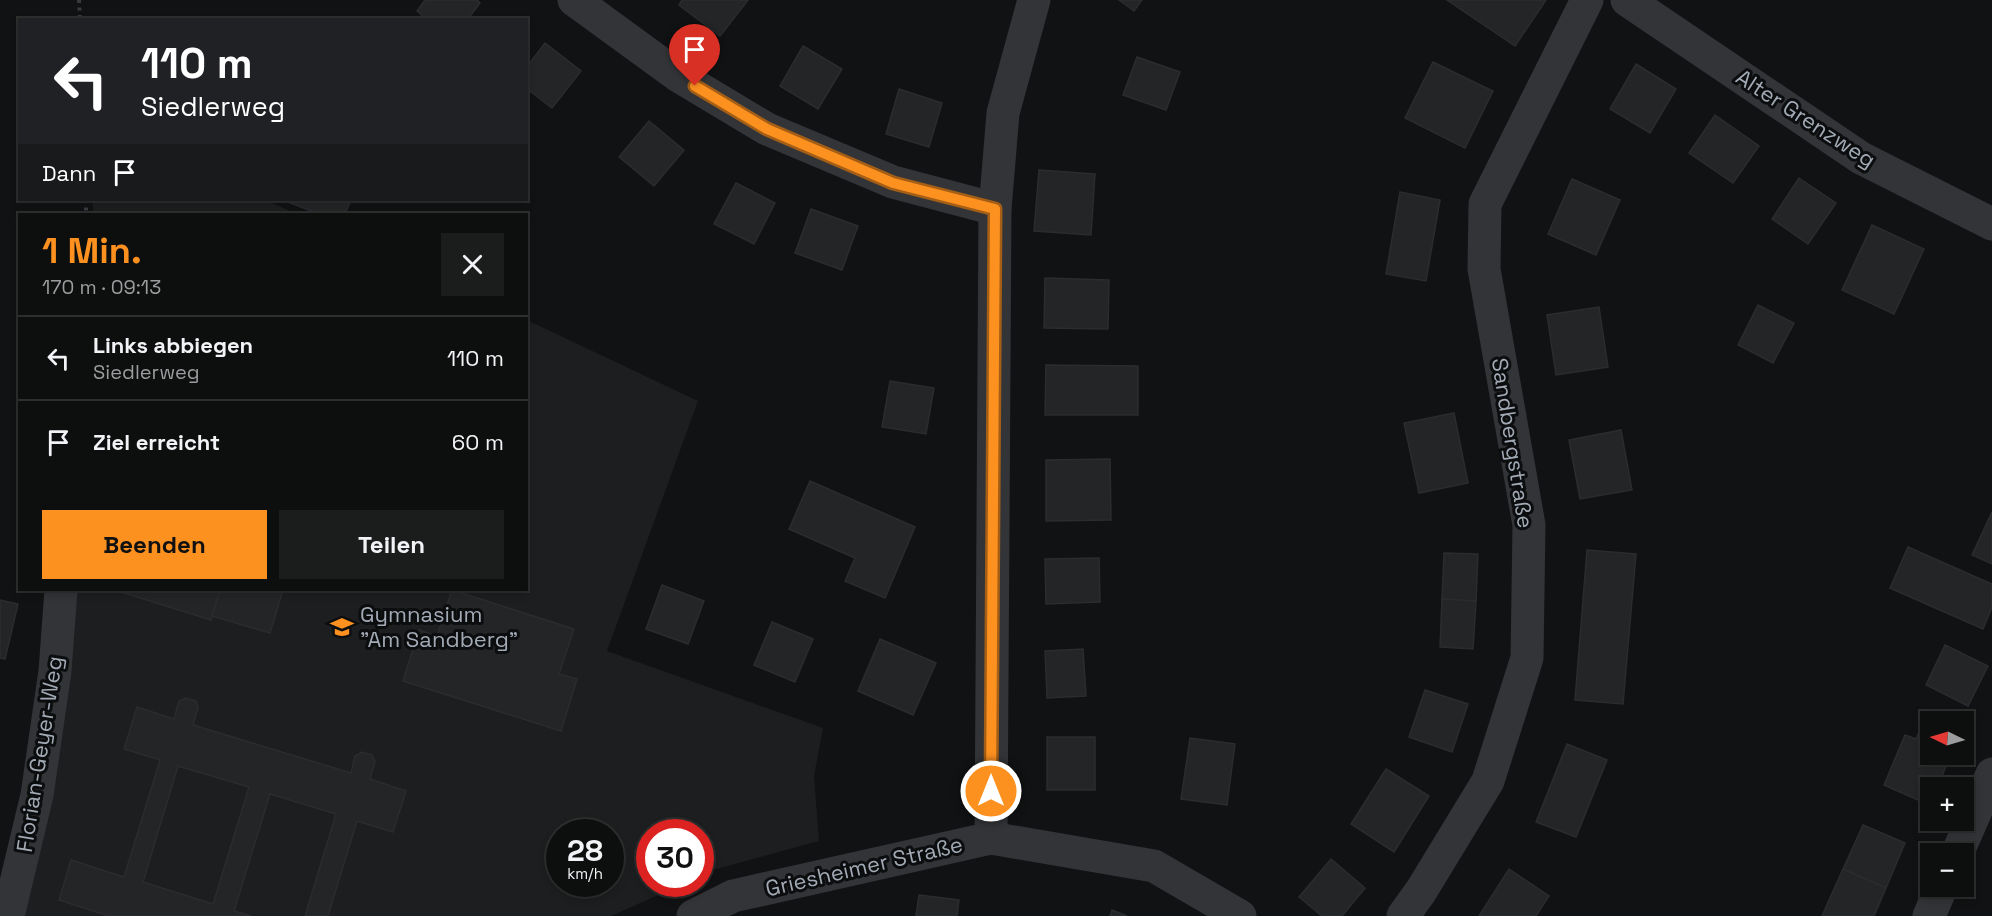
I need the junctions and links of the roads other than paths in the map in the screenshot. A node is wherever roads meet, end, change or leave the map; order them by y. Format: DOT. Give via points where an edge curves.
graph roads {
  1 [pos="574,0"];
  2 [pos="1034,0"];
  3 [pos="1587,0"];
  4 [pos="1627,0"];
  5 [pos="995,209"];
  6 [pos="1992,224"];
  7 [pos="60,591"];
  8 [pos="1992,774"];
  9 [pos="990,838"];
  10 [pos="1962,843"];
  11 [pos="1937,897"];
  12 [pos="8,916"];
  13 [pos="693,916"];
  14 [pos="1240,916"];
  15 [pos="1403,916"];
  16 [pos="1929,916"];
  1 -- 5 [label="street" via="677,75 767,129 893,183"];
  2 -- 5 [label="street" via="1003,113"];
  3 -- 15 [label="street, Sandbergstraße" via="1485,204 1484,269 1529,525 1527,658 1488,781"];
  4 -- 6 [label="street, Alter Grenzweg" via="1861,158"];
  5 -- 9 [label="street"];
  7 -- 12 [label="street, Florian-Geyer-Weg" via="55,671 37,795"];
  8 -- 10 [label="street"];
  9 -- 13 [label="street, Griesheimer Straße" via="733,896"];
  9 -- 14 [label="street, Griesheimer Straße" via="1154,866"];
  11 -- 16 [label="street"];
}
